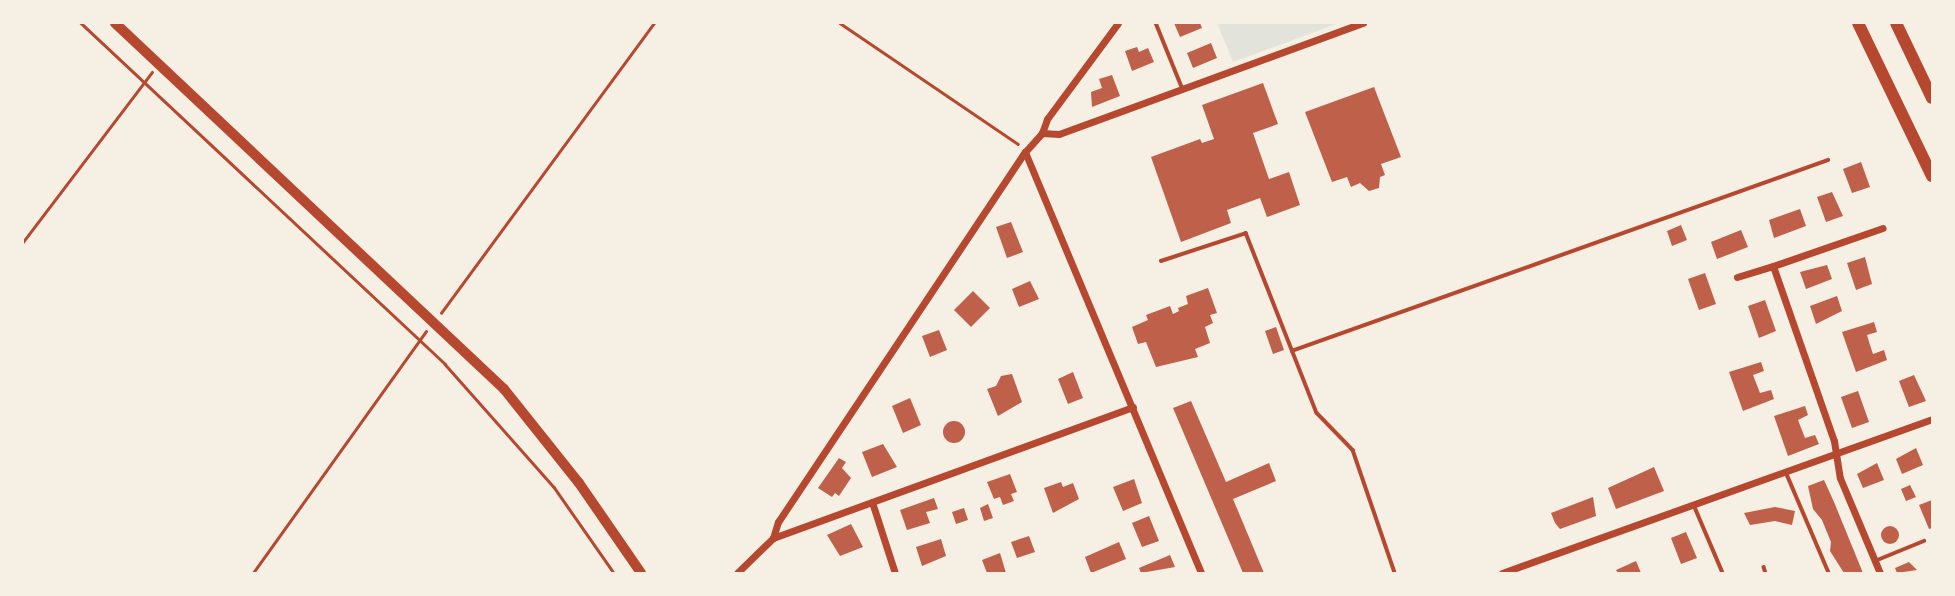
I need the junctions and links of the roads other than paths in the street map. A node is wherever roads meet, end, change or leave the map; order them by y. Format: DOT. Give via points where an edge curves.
graph roads {
  1 [pos="115,23"];
  2 [pos="1118,23"];
  3 [pos="1156,23"];
  4 [pos="1363,23"];
  5 [pos="1858,23"];
  6 [pos="1896,23"];
  7 [pos="1182,89"];
  8 [pos="1932,98"];
  9 [pos="1042,133"];
  10 [pos="1025,152"];
  11 [pos="1828,160"];
  12 [pos="1932,176"];
  13 [pos="1883,228"];
  14 [pos="1161,261"];
  15 [pos="1773,265"];
  16 [pos="1737,277"];
  17 [pos="1292,351"];
  18 [pos="1133,407"];
  19 [pos="1932,419"];
  20 [pos="1838,453"];
  21 [pos="1786,472"];
  22 [pos="872,502"];
  23 [pos="1694,505"];
  24 [pos="773,538"];
  25 [pos="1924,541"];
  26 [pos="626,556"];
  27 [pos="1875,561"];
  28 [pos="1764,567"];
  29 [pos="633,573"];
  30 [pos="641,573"];
  31 [pos="737,573"];
  32 [pos="895,573"];
  33 [pos="1201,573"];
  34 [pos="1395,573"];
  35 [pos="1502,573"];
  36 [pos="1723,573"];
  37 [pos="1766,573"];
  38 [pos="1829,573"];
  39 [pos="1881,573"];
  1 -- 26 [label="main road" via="504,388 579,483"];
  2 -- 9 [label="street" via="1047,119"];
  3 -- 7 [label="lane"];
  4 -- 7 [label="street"];
  5 -- 12 [label="highway"];
  6 -- 8 [label="highway"];
  7 -- 9 [label="street" via="1059,134"];
  9 -- 10 [label="street"];
  10 -- 18 [label="street"];
  10 -- 24 [label="street" via="778,522"];
  11 -- 17 [label="lane"];
  13 -- 15 [label="street"];
  14 -- 17 [label="lane" via="1246,233"];
  15 -- 16 [label="street"];
  15 -- 20 [label="street"];
  17 -- 34 [label="lane" via="1317,413 1353,450"];
  18 -- 22 [label="street"];
  18 -- 33 [label="street"];
  19 -- 20 [label="street"];
  20 -- 21 [label="street"];
  20 -- 27 [label="street" via="1840,478"];
  21 -- 23 [label="street"];
  21 -- 38 [label="lane"];
  22 -- 24 [label="street"];
  22 -- 32 [label="street"];
  23 -- 35 [label="street"];
  23 -- 36 [label="lane"];
  24 -- 31 [label="street"];
  25 -- 27 [label="lane"];
  26 -- 29 [label="main road"];
  26 -- 30 [label="main road"];
  27 -- 39 [label="street"];
  28 -- 37 [label="lane"];
}
